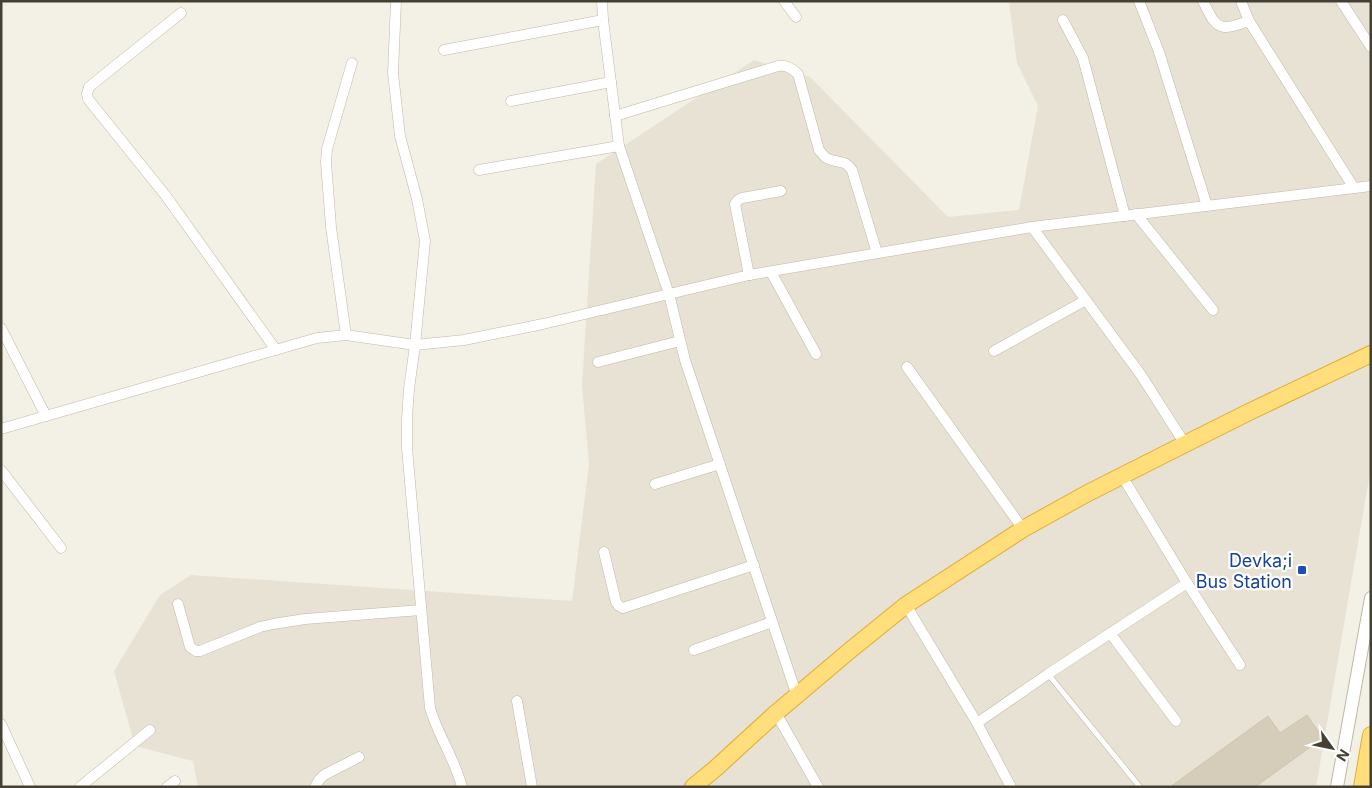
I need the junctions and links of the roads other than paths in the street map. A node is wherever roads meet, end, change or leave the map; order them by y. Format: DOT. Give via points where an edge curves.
graph roads {
  1 [pos="396,1"];
  2 [pos="602,1"];
  3 [pos="784,1"];
  4 [pos="1139,1"];
  5 [pos="1204,1"];
  6 [pos="1241,1"];
  7 [pos="1341,1"];
  8 [pos="181,12"];
  9 [pos="796,17"];
  10 [pos="603,20"];
  11 [pos="1063,20"];
  12 [pos="1249,21"];
  13 [pos="1371,47"];
  14 [pos="444,50"];
  15 [pos="352,63"];
  16 [pos="611,82"];
  17 [pos="511,101"];
  18 [pos="615,116"];
  19 [pos="619,146"];
  20 [pos="480,170"];
  21 [pos="1371,186"];
  22 [pos="1354,188"];
  23 [pos="781,191"];
  24 [pos="1208,206"];
  25 [pos="1136,214"];
  26 [pos="1125,216"];
  27 [pos="1032,227"];
  28 [pos="878,253"];
  29 [pos="770,272"];
  30 [pos="749,275"];
  31 [pos="668,294"];
  32 [pos="1086,300"];
  33 [pos="1213,310"];
  34 [pos="1,328"];
  35 [pos="346,336"];
  36 [pos="680,341"];
  37 [pos="416,345"];
  38 [pos="276,350"];
  39 [pos="994,350"];
  40 [pos="816,354"];
  41 [pos="1371,354"];
  42 [pos="598,362"];
  43 [pos="907,367"];
  44 [pos="46,416"];
  45 [pos="1,429"];
  46 [pos="1186,444"];
  47 [pos="720,464"];
  48 [pos="1,470"];
  49 [pos="1122,476"];
  50 [pos="655,484"];
  51 [pos="1023,529"];
  52 [pos="61,548"];
  53 [pos="604,552"];
  54 [pos="754,565"];
  55 [pos="1187,583"];
  56 [pos="1371,598"];
  57 [pos="178,604"];
  58 [pos="906,605"];
  59 [pos="413,611"];
  60 [pos="772,622"];
  61 [pos="1110,633"];
  62 [pos="694,650"];
  63 [pos="1240,664"];
  64 [pos="1048,674"];
  65 [pos="797,696"];
  66 [pos="517,701"];
  67 [pos="776,712"];
  68 [pos="1176,721"];
  69 [pos="977,723"];
  70 [pos="1,724"];
  71 [pos="150,730"];
  72 [pos="1371,735"];
  73 [pos="359,757"];
  74 [pos="30,787"];
  75 [pos="80,787"];
  76 [pos="315,787"];
  77 [pos="462,787"];
  78 [pos="532,787"];
  79 [pos="693,787"];
  80 [pos="818,787"];
  81 [pos="1011,787"];
  82 [pos="1140,787"];
  83 [pos="1337,787"];
  84 [pos="1362,787"];
  1 -- 37 [label="street" via="393,74 400,136 425,241"];
  2 -- 10 [label="street"];
  3 -- 9 [label="street"];
  4 -- 24 [label="street" via="1159,52"];
  5 -- 12 [label="street" via="1218,24 1225,27"];
  6 -- 12 [label="street"];
  7 -- 13 [label="street"];
  8 -- 38 [label="street" via="89,87 86,94 166,196"];
  10 -- 14 [label="street"];
  10 -- 16 [label="street"];
  11 -- 26 [label="street" via="1083,58"];
  12 -- 22 [label="street"];
  15 -- 35 [label="street" via="326,162"];
  16 -- 17 [label="street"];
  16 -- 18 [label="street"];
  18 -- 19 [label="street"];
  18 -- 28 [label="street" via="778,66 791,68 798,74 819,150 826,157 844,162 852,170"];
  19 -- 20 [label="street"];
  19 -- 31 [label="street"];
  21 -- 22 [label="street"];
  22 -- 24 [label="street"];
  23 -- 30 [label="street" via="742,198 735,204"];
  24 -- 25 [label="street"];
  25 -- 26 [label="street"];
  25 -- 33 [label="street"];
  26 -- 27 [label="street"];
  27 -- 28 [label="street"];
  27 -- 32 [label="street"];
  28 -- 29 [label="street"];
  29 -- 30 [label="street"];
  29 -- 40 [label="street"];
  30 -- 31 [label="street"];
  31 -- 36 [label="street"];
  31 -- 37 [label="street" via="464,340"];
  32 -- 39 [label="street"];
  32 -- 46 [label="street"];
  34 -- 44 [label="street"];
  35 -- 37 [label="street"];
  35 -- 38 [label="street" via="318,338"];
  36 -- 42 [label="street"];
  36 -- 47 [label="street"];
  37 -- 59 [label="street" via="407,418"];
  38 -- 44 [label="street"];
  41 -- 46 [label="highway"];
  43 -- 51 [label="street"];
  44 -- 45 [label="street"];
  46 -- 49 [label="highway"];
  47 -- 50 [label="street"];
  47 -- 54 [label="street"];
  48 -- 52 [label="street"];
  49 -- 51 [label="highway"];
  49 -- 55 [label="street"];
  51 -- 58 [label="highway"];
  53 -- 54 [label="street" via="616,602 623,608"];
  54 -- 60 [label="street"];
  55 -- 61 [label="street"];
  55 -- 63 [label="street"];
  56 -- 83 [label="street"];
  57 -- 59 [label="street" via="190,647 196,651 273,624"];
  58 -- 65 [label="highway"];
  58 -- 69 [label="street"];
  59 -- 77 [label="street" via="430,708"];
  60 -- 62 [label="street"];
  60 -- 65 [label="street"];
  61 -- 64 [label="street"];
  61 -- 68 [label="street"];
  64 -- 69 [label="street"];
  64 -- 82 [label="lane"];
  65 -- 67 [label="highway"];
  66 -- 78 [label="street"];
  67 -- 79 [label="highway"];
  67 -- 80 [label="street"];
  69 -- 81 [label="street"];
  70 -- 74 [label="street"];
  71 -- 75 [label="street"];
  72 -- 84 [label="highway"];
  73 -- 76 [label="street" via="324,776"];
}
